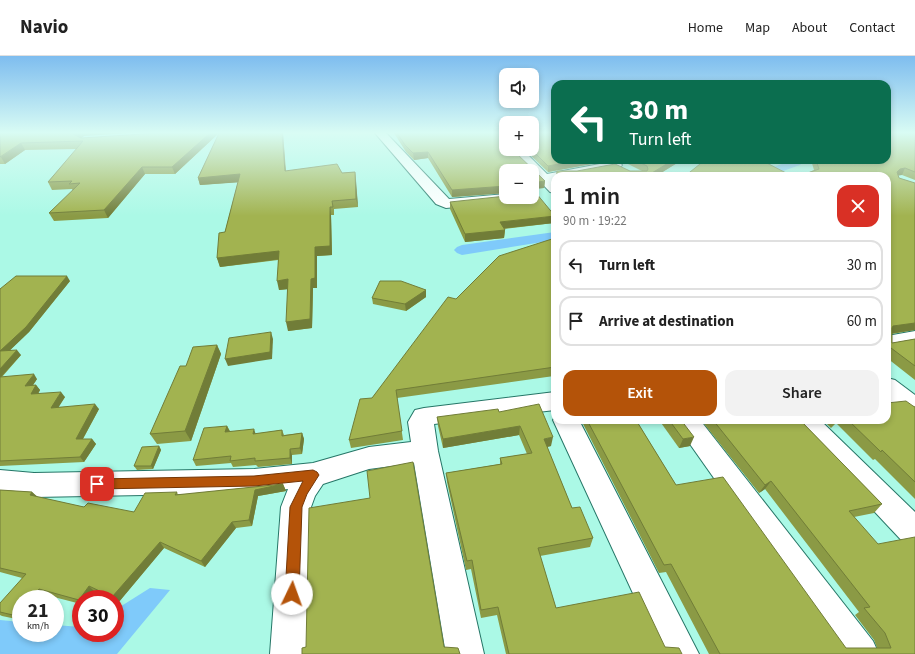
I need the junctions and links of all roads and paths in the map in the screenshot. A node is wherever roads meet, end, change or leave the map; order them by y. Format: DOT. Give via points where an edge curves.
graph roads {
  1 [pos="405,161"];
  2 [pos="527,161"];
  3 [pos="617,165"];
  4 [pos="578,172"];
  5 [pos="551,177"];
  6 [pos="544,178"];
  7 [pos="551,185"];
  8 [pos="551,193"];
  9 [pos="540,194"];
  10 [pos="499,199"];
  11 [pos="915,338"];
  12 [pos="891,342"];
  13 [pos="891,389"];
  14 [pos="551,400"];
  15 [pos="915,408"];
  16 [pos="568,424"];
  17 [pos="689,424"];
  18 [pos="808,424"];
  19 [pos="425,451"];
  20 [pos="306,475"];
  21 [pos="0,482"];
  22 [pos="915,533"];
  23 [pos="289,654"];
  24 [pos="465,654"];
  25 [pos="680,654"];
  26 [pos="860,654"];
  1 -- 10 [label="street" via="441,202 446,204"];
  2 -- 6 [label="street"];
  3 -- 4 [label="street"];
  5 -- 6 [label="street"];
  6 -- 7 [label="street"];
  8 -- 9 [label="street"];
  11 -- 12 [label="street"];
  13 -- 15 [label="street"];
  14 -- 19 [label="street" via="431,415 421,422"];
  16 -- 25 [label="street"];
  17 -- 26 [label="street"];
  18 -- 22 [label="street"];
  19 -- 20 [label="street" via="369,458"];
  19 -- 24 [label="street"];
  20 -- 21 [label="street" via="254,481 34,485"];
  20 -- 23 [label="street" via="296,507"];
}
